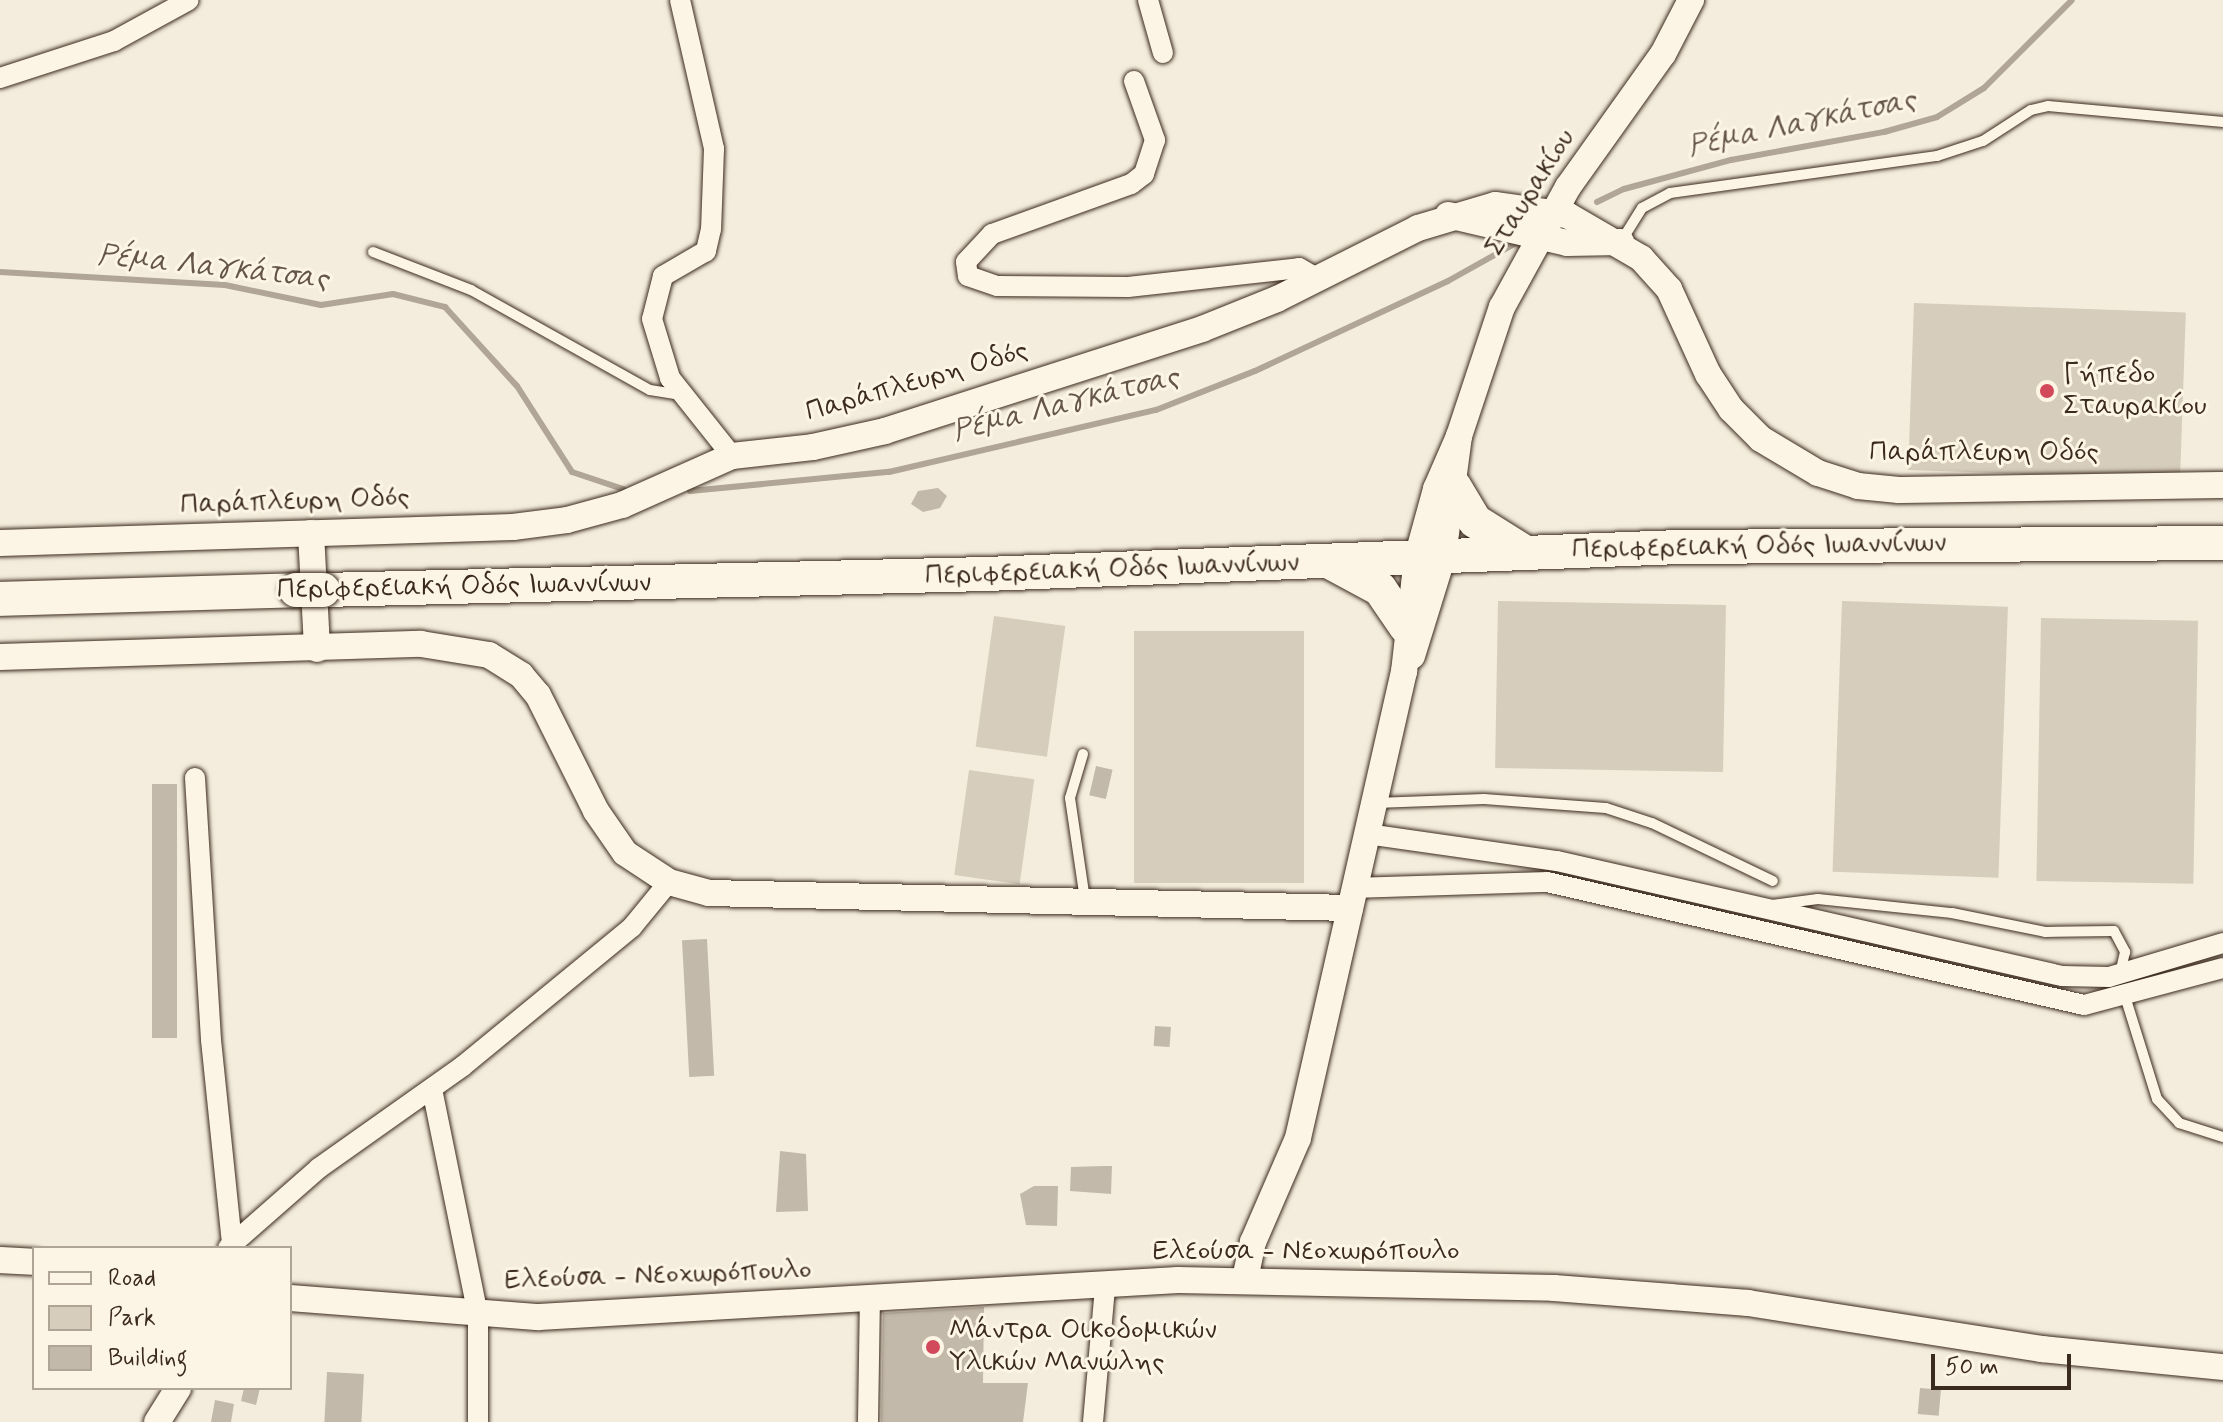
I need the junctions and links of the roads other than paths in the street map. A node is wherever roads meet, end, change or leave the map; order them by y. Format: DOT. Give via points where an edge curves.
graph roads {
  1 [pos="189,0"];
  2 [pos="680,0"];
  3 [pos="1148,0"];
  4 [pos="1691,0"];
  5 [pos="1163,53"];
  6 [pos="0,78"];
  7 [pos="1134,81"];
  8 [pos="2223,122"];
  9 [pos="1553,211"];
  10 [pos="1448,215"];
  11 [pos="1537,237"];
  12 [pos="1621,242"];
  13 [pos="373,252"];
  14 [pos="1318,279"];
  15 [pos="680,395"];
  16 [pos="1459,436"];
  17 [pos="732,456"];
  18 [pos="2223,485"];
  19 [pos="1454,486"];
  20 [pos="311,533"];
  21 [pos="0,543"];
  22 [pos="2223,543"];
  23 [pos="1524,552"];
  24 [pos="1430,557"];
  25 [pos="1330,562"];
  26 [pos="0,599"];
  27 [pos="1406,627"];
  28 [pos="317,649"];
  29 [pos="0,657"];
  30 [pos="1404,672"];
  31 [pos="1083,754"];
  32 [pos="195,778"];
  33 [pos="1374,803"];
  34 [pos="1367,834"];
  35 [pos="1773,881"];
  36 [pos="669,882"];
  37 [pos="1352,898"];
  38 [pos="1085,902"];
  39 [pos="1763,907"];
  40 [pos="2223,943"];
  41 [pos="2223,968"];
  42 [pos="2120,974"];
  43 [pos="2125,996"];
  44 [pos="432,1089"];
  45 [pos="2223,1137"];
  46 [pos="230,1245"];
  47 [pos="0,1260"];
  48 [pos="32,1262"];
  49 [pos="1245,1279"];
  50 [pos="1105,1287"];
  51 [pos="292,1298"];
  52 [pos="870,1298"];
  53 [pos="478,1315"];
  54 [pos="2223,1367"];
  55 [pos="177,1390"];
  56 [pos="157,1422"];
  57 [pos="478,1422"];
  58 [pos="868,1422"];
  59 [pos="1093,1422"];
  1 -- 6 [label="street" via="114,41"];
  2 -- 15 [label="street" via="710,125 715,177 709,247 663,276 652,308 659,352"];
  3 -- 5 [label="street"];
  4 -- 9 [label="street, Σταυρακίου" via="1663,54"];
  7 -- 14 [label="street" via="1155,140 1144,174 1131,184 992,234 966,262 968,276 997,286 1151,286 1299,268"];
  8 -- 12 [label="lane" via="2039,108 1983,141 1937,156 1670,193 1642,208"];
  9 -- 10 [label="street, Παράπλευρη Οδός" via="1495,205"];
  9 -- 11 [label="street, Σταυρακίου"];
  9 -- 12 [label="street, Παράπλευρη Οδός"];
  10 -- 11 [label="street"];
  10 -- 14 [label="street, Παράπλευρη Οδός"];
  11 -- 12 [label="street" via="1584,245"];
  11 -- 16 [label="street, Σταυρακίου" via="1491,332"];
  12 -- 18 [label="street, Παράπλευρη Οδός" via="1669,289 1708,374 1731,409 1761,439 1818,473 1858,486 1899,490"];
  13 -- 15 [label="lane" via="471,290 650,390"];
  14 -- 17 [label="street, Παράπλευρη Οδός" via="1202,329 885,431"];
  15 -- 17 [label="street"];
  16 -- 19 [label="street"];
  16 -- 24 [label="street" via="1436,489"];
  17 -- 20 [label="street, Παράπλευρη Οδός" via="622,505 541,525"];
  19 -- 23 [label="highway" via="1475,521"];
  19 -- 24 [label="street"];
  20 -- 21 [label="street, Παράπλευρη Οδός"];
  20 -- 28 [label="street"];
  22 -- 23 [label="highway, Περιφερειακή Οδός Ιωαννίνων"];
  23 -- 24 [label="highway, Περιφερειακή Οδός Ιωαννίνων"];
  24 -- 25 [label="highway, Περιφερειακή Οδός Ιωαννίνων"];
  24 -- 27 [label="street"];
  24 -- 30 [label="street" via="1426,621"];
  25 -- 26 [label="highway, Περιφερειακή Οδός Ιωαννίνων"];
  25 -- 27 [label="highway" via="1380,589"];
  27 -- 30 [label="street"];
  28 -- 29 [label="street"];
  28 -- 36 [label="street" via="442,645 477,651 507,665 528,682 547,710 615,842 635,862"];
  30 -- 33 [label="street"];
  31 -- 38 [label="lane" via="1070,798"];
  32 -- 46 [label="street"];
  33 -- 34 [label="street"];
  33 -- 35 [label="lane" via="1484,799 1606,808 1652,823"];
  34 -- 37 [label="street"];
  34 -- 39 [label="street" via="1546,858"];
  36 -- 38 [label="street" via="735,895"];
  36 -- 44 [label="street" via="632,927"];
  37 -- 38 [label="street"];
  37 -- 43 [label="street" via="1538,881 2074,1004"];
  37 -- 49 [label="street" via="1298,1138 1253,1242"];
  39 -- 42 [label="street" via="2062,976"];
  39 -- 42 [label="lane" via="1818,899 1952,913 2045,932 2114,931 2125,952"];
  40 -- 42 [label="street"];
  41 -- 43 [label="street"];
  42 -- 43 [label="lane"];
  43 -- 45 [label="lane" via="2157,1099 2179,1123"];
  44 -- 46 [label="street" via="359,1136"];
  44 -- 53 [label="street"];
  47 -- 48 [label="street"];
  49 -- 50 [label="street, Ελεούσα - Νεοχωρόπουλο"];
  49 -- 54 [label="street, Ελεούσα - Νεοχωρόπουλο" via="1540,1287 1703,1298 2042,1349"];
  50 -- 52 [label="street, Ελεούσα - Νεοχωρόπουλο"];
  50 -- 59 [label="street"];
  51 -- 53 [label="street, Ελεούσα - Νεοχωρόπουλο"];
  52 -- 53 [label="street, Ελεούσα - Νεοχωρόπουλο" via="580,1316"];
  52 -- 58 [label="street"];
  53 -- 57 [label="street"];
  55 -- 56 [label="street"];
}
